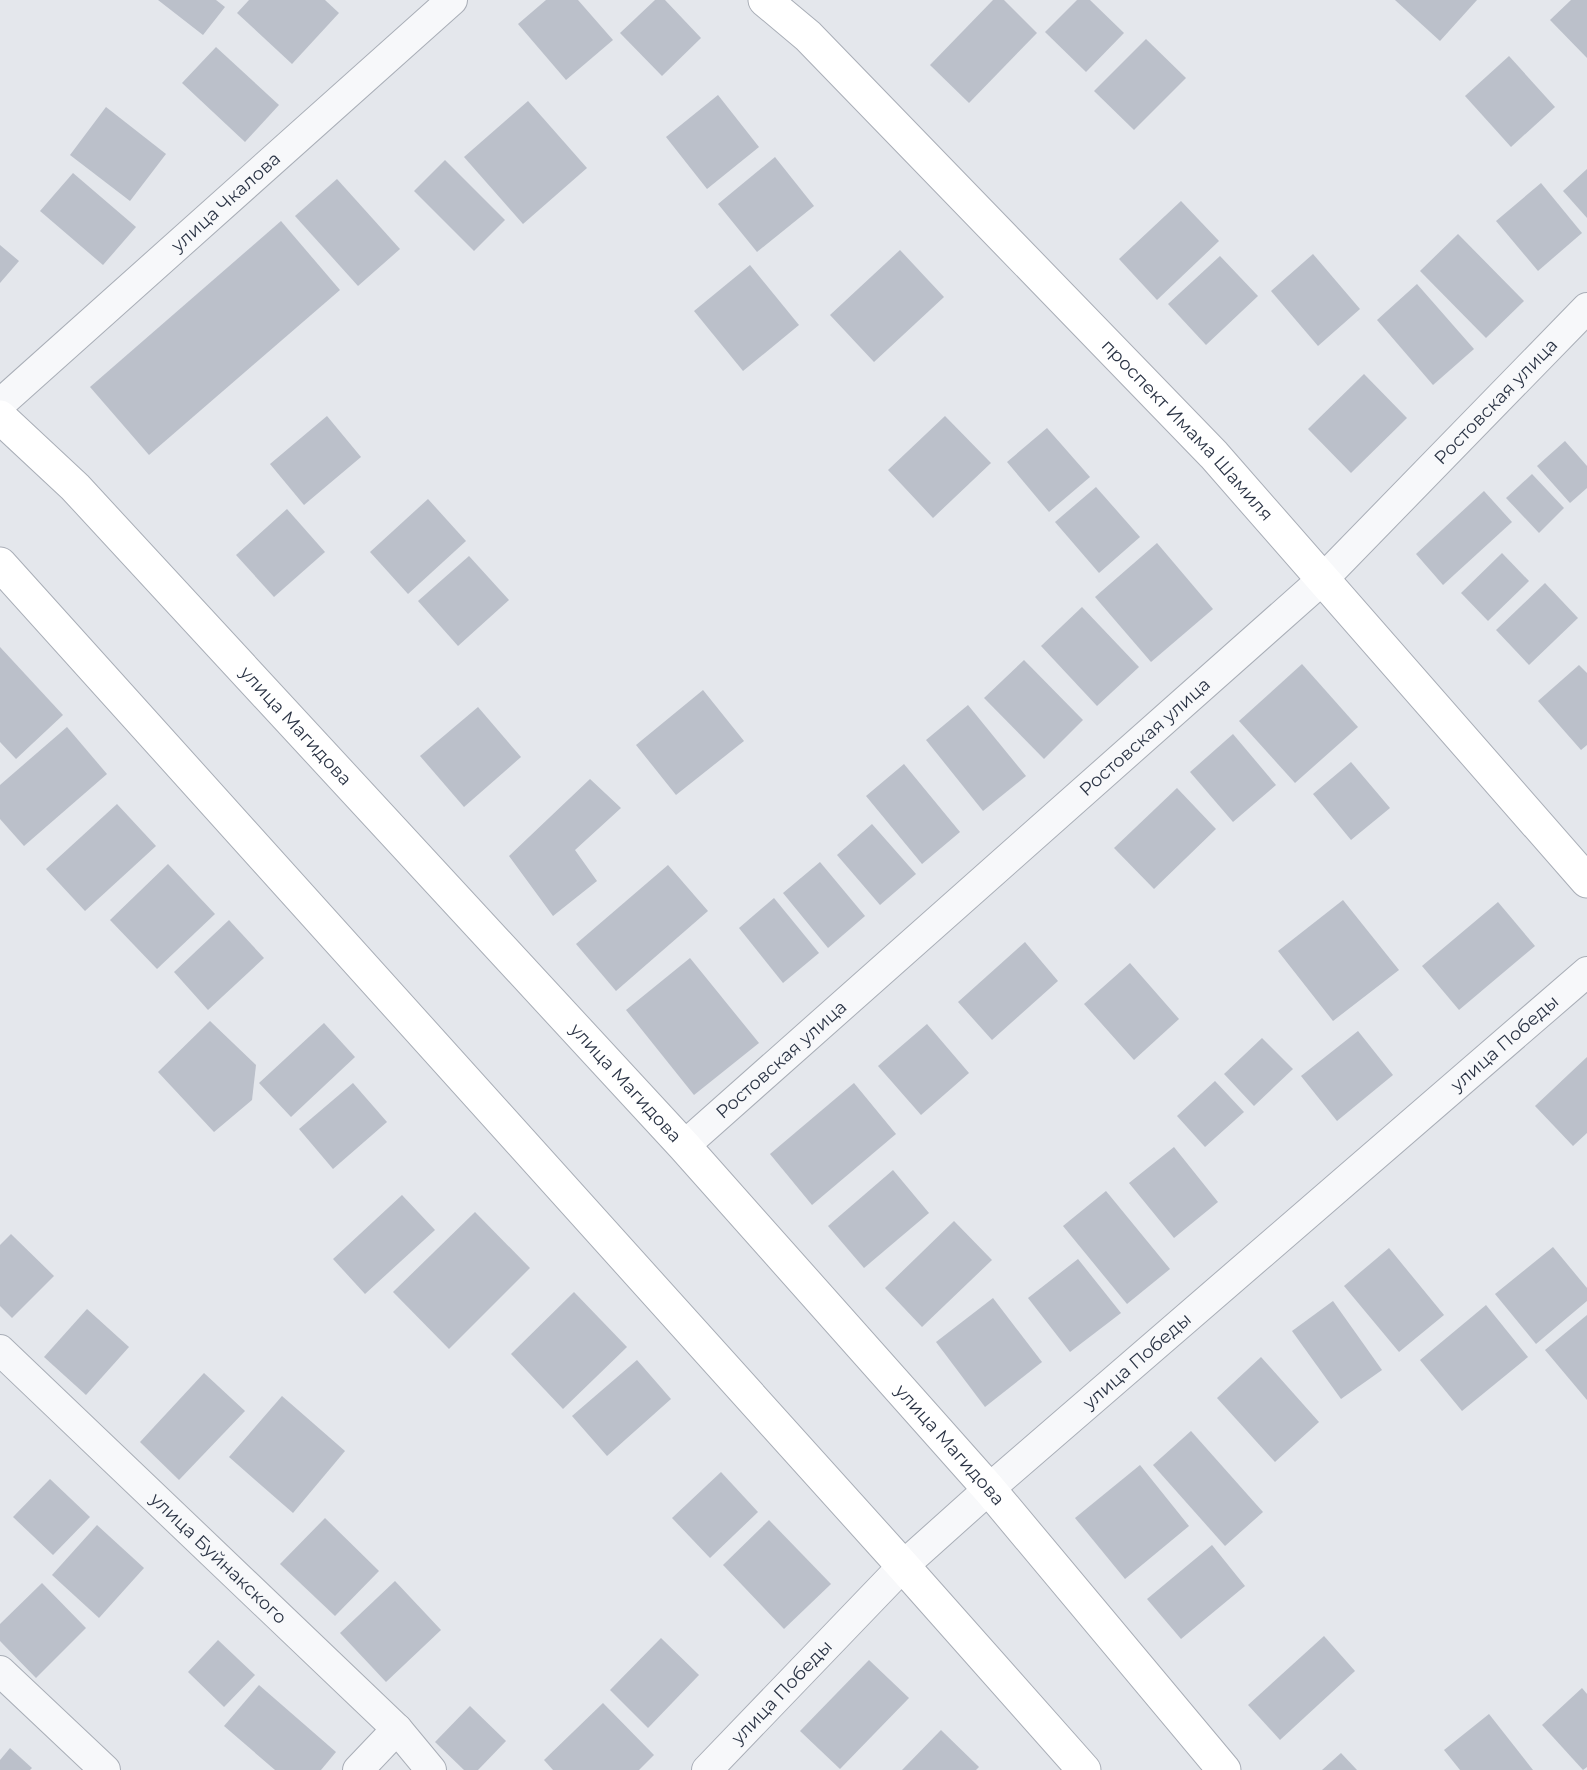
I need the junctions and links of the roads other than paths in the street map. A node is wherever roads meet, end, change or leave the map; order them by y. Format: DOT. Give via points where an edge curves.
graph roads {
  1 [pos="452,0"];
  2 [pos="765,0"];
  3 [pos="1587,308"];
  4 [pos="0,404"];
  5 [pos="0,417"];
  6 [pos="0,564"];
  7 [pos="1323,579"];
  8 [pos="1587,881"];
  9 [pos="1587,972"];
  10 [pos="684,1146"];
  11 [pos="0,1350"];
  12 [pos="989,1489"];
  13 [pos="903,1566"];
  14 [pos="0,1671"];
  15 [pos="397,1729"];
  16 [pos="105,1770"];
  17 [pos="358,1770"];
  18 [pos="431,1770"];
  19 [pos="707,1770"];
  20 [pos="1084,1770"];
  21 [pos="1224,1770"];
  1 -- 4 [label="street, улица Чкалова"];
  2 -- 7 [label="main road, проспект Имама Шамиля" via="808,36 1214,454"];
  3 -- 7 [label="street, Ростовская улица"];
  5 -- 10 [label="main road, улица Магидова" via="75,487"];
  6 -- 13 [label="main road"];
  7 -- 8 [label="main road, проспект Имама Шамиля"];
  7 -- 10 [label="street, Ростовская улица"];
  9 -- 12 [label="street, улица Победы"];
  10 -- 12 [label="main road, улица Магидова"];
  11 -- 15 [label="street, улица Буйнакского"];
  12 -- 13 [label="street, улица Победы"];
  12 -- 21 [label="main road, улица Магидова"];
  13 -- 19 [label="street, улица Победы"];
  13 -- 20 [label="main road"];
  14 -- 16 [label="street"];
  15 -- 17 [label="street"];
  15 -- 18 [label="street, улица Буйнакского"];
}
